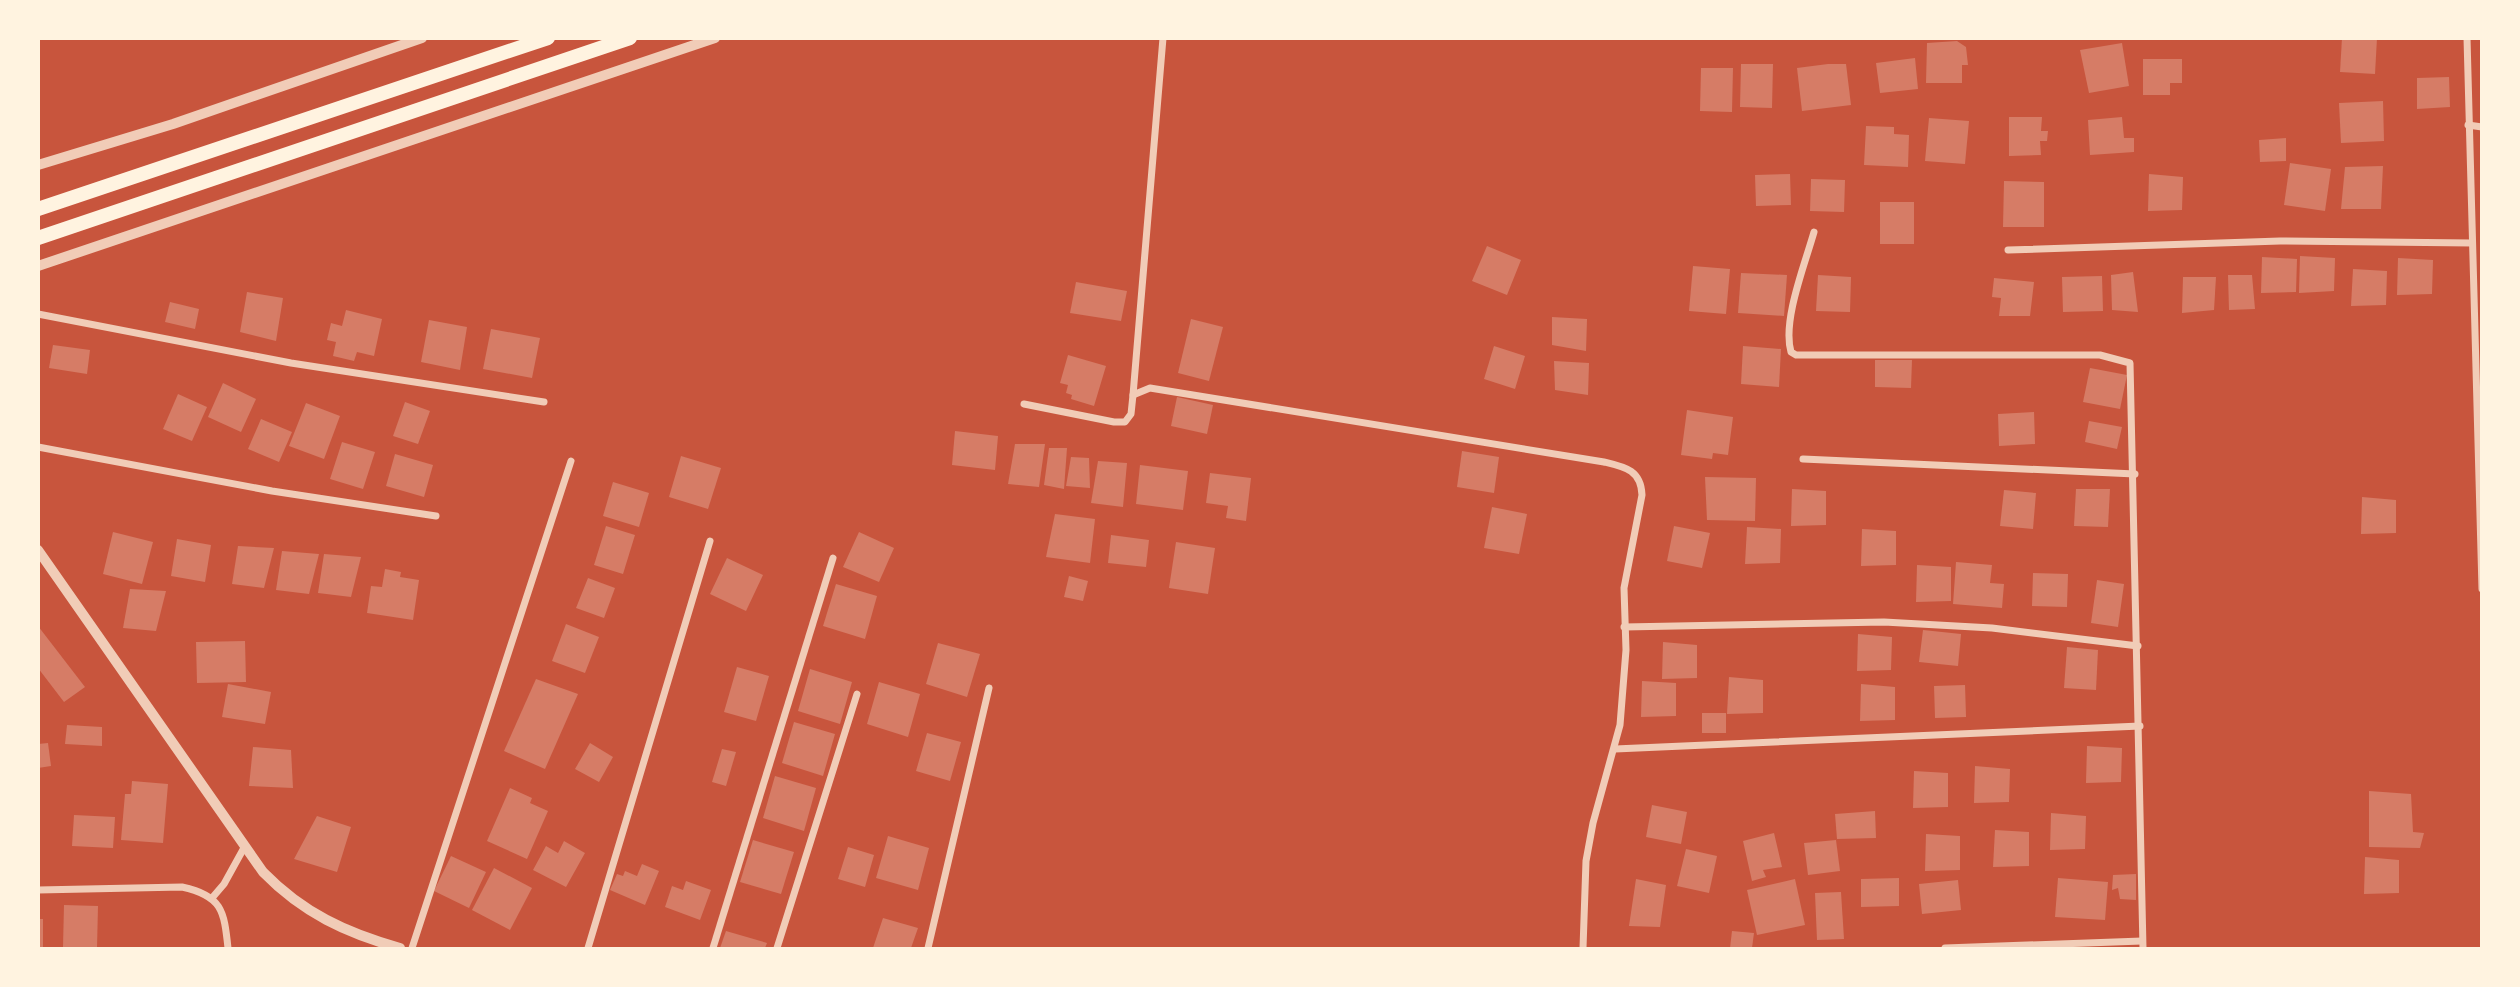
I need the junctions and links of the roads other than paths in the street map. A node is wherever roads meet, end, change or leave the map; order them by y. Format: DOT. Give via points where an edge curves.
graph roads {
  1 [pos="422,38"];
  2 [pos="548,38"];
  3 [pos="630,38"];
  4 [pos="715,38"];
  5 [pos="1163,38"];
  6 [pos="2467,38"];
  7 [pos="2468,125"];
  8 [pos="2482,127"];
  9 [pos="38,165"];
  10 [pos="38,209"];
  11 [pos="1814,232"];
  12 [pos="38,238"];
  13 [pos="2472,243"];
  14 [pos="2008,250"];
  15 [pos="38,266"];
  16 [pos="38,314"];
  17 [pos="1133,395"];
  18 [pos="544,402"];
  19 [pos="1024,404"];
  20 [pos="38,447"];
  21 [pos="1803,459"];
  22 [pos="571,461"];
  23 [pos="2135,474"];
  24 [pos="436,516"];
  25 [pos="710,541"];
  26 [pos="38,550"];
  27 [pos="833,558"];
  28 [pos="2482,589"];
  29 [pos="1624,628"];
  30 [pos="2138,646"];
  31 [pos="989,688"];
  32 [pos="857,694"];
  33 [pos="2140,726"];
  34 [pos="1615,749"];
  35 [pos="245,846"];
  36 [pos="38,890"];
  37 [pos="212,898"];
  38 [pos="2143,945"];
  39 [pos="228,948"];
  40 [pos="400,948"];
  41 [pos="412,948"];
  42 [pos="588,948"];
  43 [pos="713,948"];
  44 [pos="777,948"];
  45 [pos="928,948"];
  46 [pos="1583,948"];
  47 [pos="1945,948"];
  1 -- 9 [label="street"];
  2 -- 10 [label="highway"];
  3 -- 12 [label="highway"];
  4 -- 15 [label="street"];
  5 -- 17 [label="street"];
  6 -- 7 [label="street"];
  7 -- 8 [label="street"];
  7 -- 13 [label="street"];
  11 -- 23 [label="street" via="1790,320 1791,352 1805,357 2100,355 2123,359 2132,370"];
  13 -- 14 [label="street" via="2280,241"];
  13 -- 28 [label="street"];
  16 -- 18 [label="street" via="291,363"];
  17 -- 19 [label="street" via="1125,422"];
  17 -- 29 [label="street" via="1150,388 1632,469 1642,481 1642,495 1624,588"];
  20 -- 24 [label="street"];
  21 -- 23 [label="street"];
  22 -- 41 [label="street"];
  23 -- 30 [label="street"];
  25 -- 42 [label="street"];
  26 -- 35 [label="street"];
  27 -- 43 [label="street"];
  29 -- 30 [label="street" via="1884,622 1992,628"];
  29 -- 34 [label="street" via="1625,692"];
  30 -- 33 [label="street"];
  31 -- 45 [label="street"];
  32 -- 44 [label="street"];
  33 -- 34 [label="street"];
  33 -- 38 [label="street"];
  34 -- 46 [label="street" via="1592,823"];
  35 -- 37 [label="street"];
  35 -- 40 [label="street" via="287,897 310,913 336,927"];
  36 -- 37 [label="street" via="182,887"];
  37 -- 39 [label="street" via="221,908"];
  38 -- 47 [label="street"];
}
